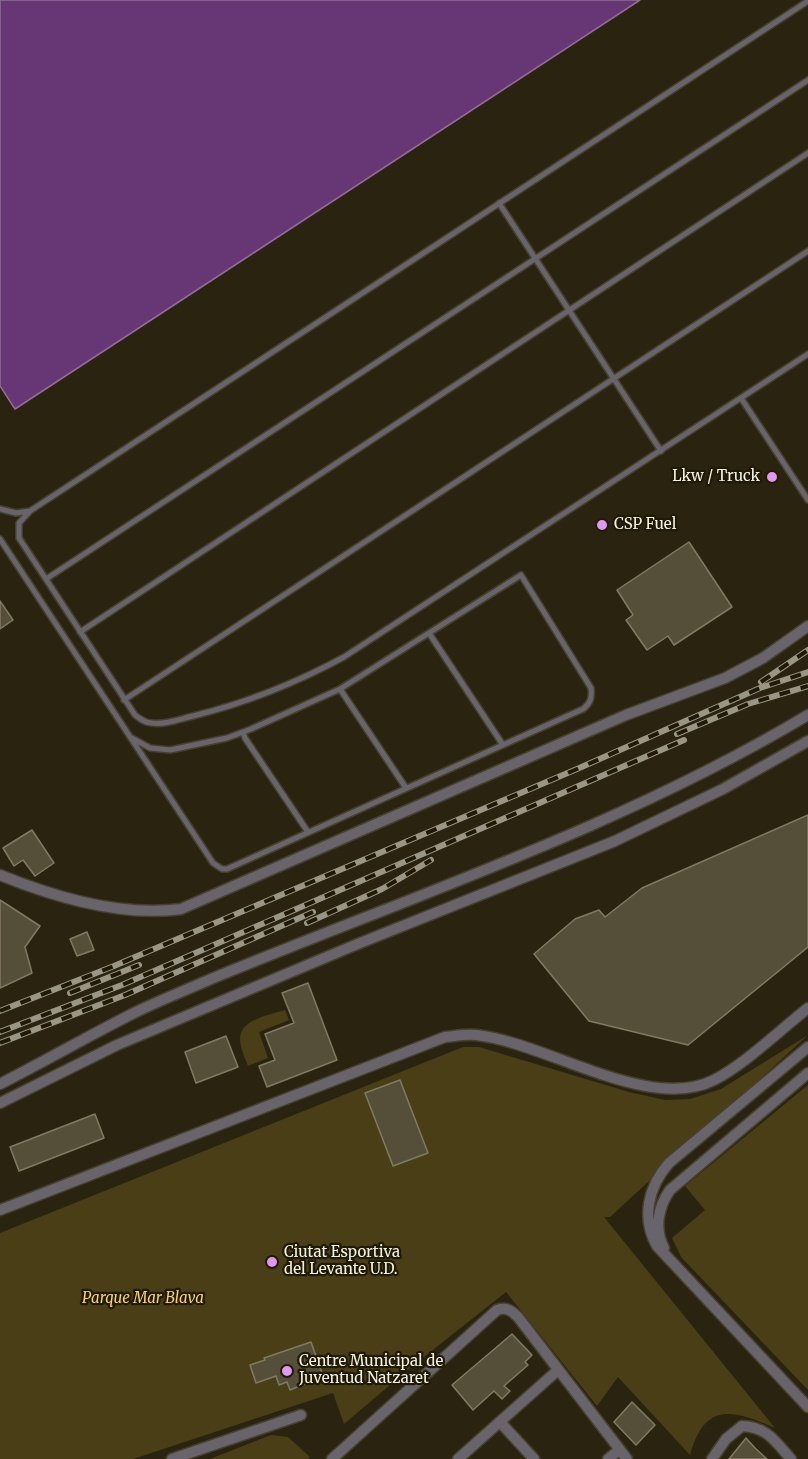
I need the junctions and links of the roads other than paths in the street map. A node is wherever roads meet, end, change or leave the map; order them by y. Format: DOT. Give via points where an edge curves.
graph roads {
  1 [pos="808,1"];
  2 [pos="808,80"];
  3 [pos="808,153"];
  4 [pos="499,203"];
  5 [pos="808,251"];
  6 [pos="535,259"];
  7 [pos="568,309"];
  8 [pos="808,354"];
  9 [pos="614,378"];
  10 [pos="741,398"];
  11 [pos="661,451"];
  12 [pos="808,500"];
  13 [pos="0,509"];
  14 [pos="30,511"];
  15 [pos="0,539"];
  16 [pos="46,579"];
  17 [pos="808,626"];
  18 [pos="80,632"];
  19 [pos="429,633"];
  20 [pos="340,689"];
  21 [pos="124,700"];
  22 [pos="808,715"];
  23 [pos="243,732"];
  24 [pos="130,737"];
  25 [pos="808,741"];
  26 [pos="503,745"];
  27 [pos="406,788"];
  28 [pos="308,832"];
  29 [pos="0,875"];
  30 [pos="808,1008"];
  31 [pos="808,1047"];
  32 [pos="68,1068"];
  33 [pos="808,1073"];
  34 [pos="0,1082"];
  35 [pos="0,1103"];
  36 [pos="0,1112"];
  37 [pos="0,1210"];
  38 [pos="681,1273"];
  39 [pos="558,1370"];
  40 [pos="808,1407"];
  41 [pos="301,1415"];
  42 [pos="500,1422"];
  43 [pos="623,1454"];
  44 [pos="172,1459"];
  45 [pos="332,1459"];
  46 [pos="458,1459"];
  47 [pos="534,1459"];
  48 [pos="608,1459"];
  49 [pos="712,1459"];
  50 [pos="791,1459"];
  1 -- 4 [label="lane"];
  2 -- 6 [label="lane"];
  3 -- 7 [label="lane"];
  4 -- 6 [label="lane"];
  4 -- 14 [label="lane"];
  5 -- 9 [label="lane"];
  6 -- 7 [label="lane"];
  6 -- 16 [label="lane"];
  7 -- 9 [label="lane"];
  7 -- 18 [label="lane"];
  8 -- 10 [label="lane"];
  9 -- 11 [label="lane"];
  9 -- 21 [label="lane"];
  10 -- 11 [label="lane"];
  10 -- 12 [label="lane"];
  11 -- 21 [label="lane" via="365,644 301,679 233,705 160,723 143,721"];
  13 -- 14 [label="lane"];
  14 -- 16 [label="lane" via="19,523 19,538"];
  15 -- 24 [label="lane"];
  16 -- 18 [label="lane"];
  17 -- 29 [label="street" via="725,678 626,715 181,909 139,910 96,904 62,897"];
  18 -- 21 [label="lane"];
  19 -- 20 [label="lane"];
  19 -- 26 [label="lane"];
  19 -- 26 [label="lane" via="521,575 591,688 592,698 583,709"];
  20 -- 23 [label="lane"];
  20 -- 27 [label="lane"];
  22 -- 34 [label="street" via="738,755 629,807 498,865 130,1014"];
  23 -- 24 [label="lane" via="170,750 150,748"];
  23 -- 28 [label="lane"];
  24 -- 28 [label="lane" via="217,867 227,869"];
  25 -- 32 [label="street" via="723,789 615,841 360,943"];
  26 -- 27 [label="lane"];
  27 -- 28 [label="lane"];
  30 -- 37 [label="street" via="714,1080 674,1090 640,1085 496,1039 444,1037"];
  31 -- 38 [label="street" via="669,1163 657,1179 648,1207 651,1236"];
  32 -- 35 [label="street"];
  32 -- 36 [label="street"];
  33 -- 38 [label="street" via="680,1180 666,1197 658,1230 662,1245"];
  38 -- 40 [label="street"];
  39 -- 42 [label="street"];
  39 -- 43 [label="street"];
  39 -- 45 [label="street" via="512,1311 497,1310"];
  41 -- 44 [label="street"];
  42 -- 46 [label="street"];
  42 -- 47 [label="street"];
  43 -- 48 [label="street"];
  49 -- 50 [label="street" via="726,1439 742,1426 765,1431"];
}
